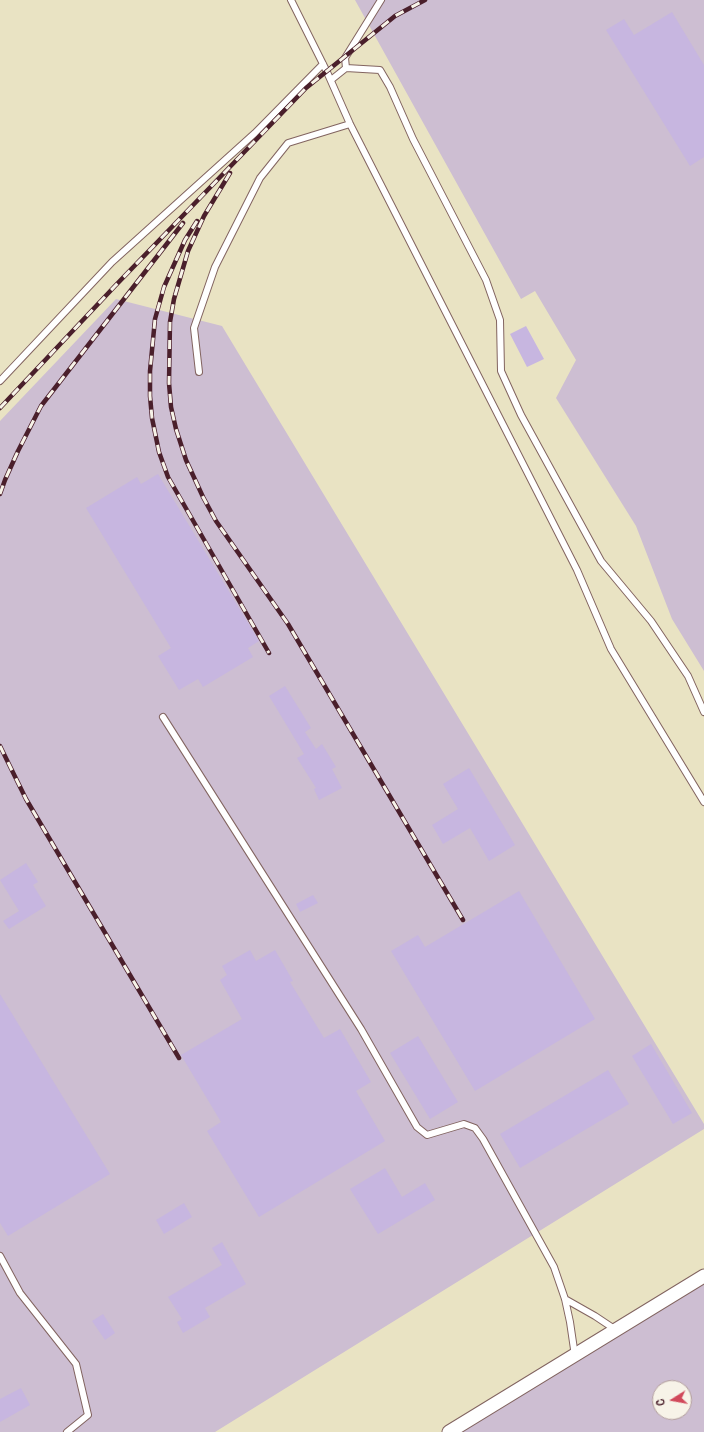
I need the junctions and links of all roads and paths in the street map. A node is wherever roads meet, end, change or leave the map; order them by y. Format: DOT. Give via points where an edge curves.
graph roads {
  1 [pos="291,0"];
  2 [pos="381,0"];
  3 [pos="323,64"];
  4 [pos="346,68"];
  5 [pos="331,80"];
  6 [pos="350,124"];
  7 [pos="199,372"];
  8 [pos="0,381"];
  9 [pos="704,712"];
  10 [pos="163,717"];
  11 [pos="704,802"];
  12 [pos="0,1256"];
  13 [pos="704,1276"];
  14 [pos="565,1299"];
  15 [pos="616,1330"];
  16 [pos="575,1356"];
  17 [pos="67,1432"];
  18 [pos="449,1432"];
  1 -- 3 [label="lane"];
  2 -- 4 [label="lane" via="345,58"];
  3 -- 5 [label="lane"];
  3 -- 8 [label="lane" via="255,133 112,262"];
  4 -- 5 [label="lane"];
  4 -- 9 [label="lane" via="380,70 390,87 416,146 486,280 500,320 501,371 521,414 601,561 651,621 688,676"];
  5 -- 6 [label="lane"];
  6 -- 7 [label="lane" via="288,143 260,178 215,267 194,328"];
  6 -- 11 [label="lane" via="577,570 610,649"];
  10 -- 14 [label="lane" via="361,1029 417,1127 427,1135 464,1124 475,1128 554,1267"];
  12 -- 17 [label="lane" via="20,1293 76,1364 88,1416"];
  13 -- 15 [label="street"];
  14 -- 15 [label="lane"];
  14 -- 16 [label="lane"];
  15 -- 16 [label="street"];
  16 -- 18 [label="street"];
}
